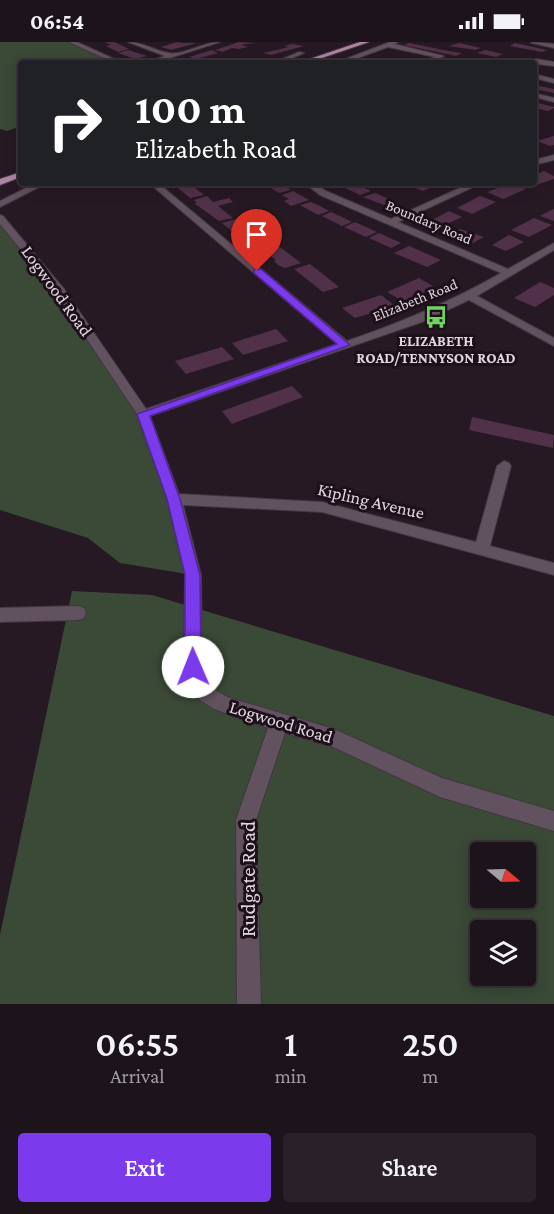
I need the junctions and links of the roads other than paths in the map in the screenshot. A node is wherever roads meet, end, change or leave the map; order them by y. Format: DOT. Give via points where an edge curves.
graph roads {
  1 [pos="72,42"];
  2 [pos="131,42"];
  3 [pos="218,42"];
  4 [pos="362,42"];
  5 [pos="534,42"];
  6 [pos="391,43"];
  7 [pos="554,46"];
  8 [pos="301,53"];
  9 [pos="168,55"];
  10 [pos="352,58"];
  11 [pos="113,60"];
  12 [pos="156,60"];
  13 [pos="284,60"];
  14 [pos="310,60"];
  15 [pos="346,60"];
  16 [pos="363,60"];
  17 [pos="432,60"];
  18 [pos="537,61"];
  19 [pos="554,64"];
  20 [pos="537,77"];
  21 [pos="554,81"];
  22 [pos="537,96"];
  23 [pos="554,100"];
  24 [pos="554,157"];
  25 [pos="537,162"];
  26 [pos="18,175"];
  27 [pos="0,182"];
  28 [pos="37,186"];
  29 [pos="157,186"];
  30 [pos="312,186"];
  31 [pos="470,186"];
  32 [pos="0,204"];
  33 [pos="0,218"];
  34 [pos="392,222"];
  35 [pos="554,246"];
  36 [pos="507,272"];
  37 [pos="469,296"];
  38 [pos="554,343"];
  39 [pos="345,345"];
  40 [pos="143,414"];
  41 [pos="504,466"];
  42 [pos="174,499"];
  43 [pos="482,549"];
  44 [pos="554,569"];
  45 [pos="78,614"];
  46 [pos="0,615"];
  47 [pos="279,723"];
  48 [pos="554,821"];
  49 [pos="249,1004"];
  1 -- 11 [label="street"];
  2 -- 9 [label="street"];
  3 -- 9 [label="street"];
  4 -- 14 [label="main road"];
  5 -- 7 [label="street"];
  6 -- 10 [label="street"];
  6 -- 17 [label="street" via="441,56"];
  8 -- 13 [label="street"];
  9 -- 12 [label="street"];
  10 -- 15 [label="street"];
  10 -- 16 [label="street"];
  18 -- 19 [label="street"];
  20 -- 21 [label="street"];
  22 -- 23 [label="street"];
  24 -- 25 [label="street"];
  26 -- 27 [label="main road"];
  28 -- 32 [label="street"];
  29 -- 39 [label="street"];
  30 -- 34 [label="street, Boundary Road"];
  31 -- 34 [label="street"];
  33 -- 40 [label="street, Logwood Road" via="60,291"];
  34 -- 36 [label="street, Boundary Road"];
  35 -- 36 [label="street, Elizabeth Road"];
  36 -- 37 [label="street, Elizabeth Road"];
  37 -- 38 [label="street"];
  37 -- 39 [label="street, Elizabeth Road" via="418,320"];
  39 -- 40 [label="street, Elizabeth Road"];
  40 -- 42 [label="street, Logwood Road"];
  41 -- 43 [label="street"];
  42 -- 43 [label="street, Kipling Avenue" via="322,507"];
  42 -- 47 [label="street, Logwood Road" via="192,575 196,682 220,703"];
  43 -- 44 [label="street, Kipling Avenue"];
  45 -- 46 [label="street"];
  47 -- 48 [label="street, Logwood Road" via="334,738 440,787"];
  47 -- 49 [label="street, Rudgate Road" via="246,820"];
}
